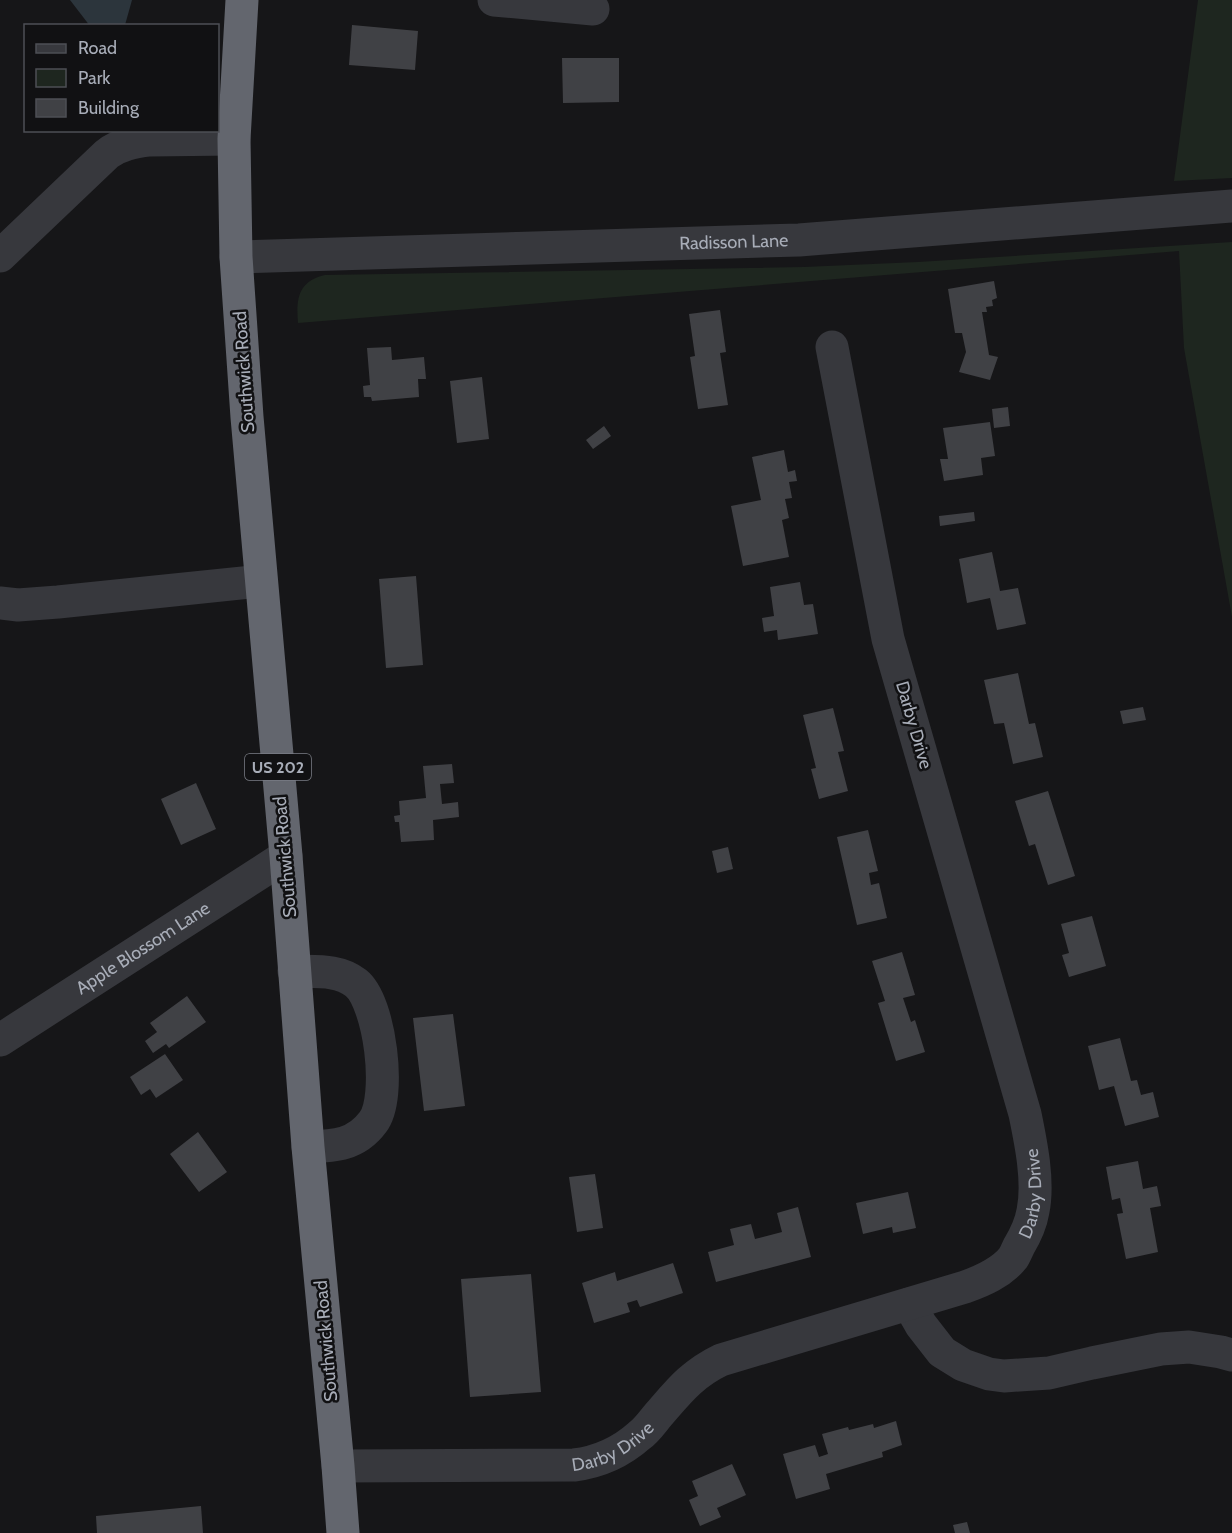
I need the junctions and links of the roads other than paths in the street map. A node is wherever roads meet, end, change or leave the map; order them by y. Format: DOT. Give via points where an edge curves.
graph roads {
  1 [pos="242,0"];
  2 [pos="494,0"];
  3 [pos="593,9"];
  4 [pos="234,140"];
  5 [pos="1232,206"];
  6 [pos="0,256"];
  7 [pos="236,257"];
  8 [pos="832,347"];
  9 [pos="261,581"];
  10 [pos="0,603"];
  11 [pos="286,856"];
  12 [pos="294,971"];
  13 [pos="0,1040"];
  14 [pos="308,1147"];
  15 [pos="909,1304"];
  16 [pos="1232,1355"];
  17 [pos="338,1466"];
  18 [pos="343,1533"];
  1 -- 4 [label="highway, Southwick Road / US 202"];
  2 -- 3 [label="street"];
  4 -- 6 [label="street" via="150,140 118,147"];
  4 -- 7 [label="highway, Southwick Road / US 202"];
  5 -- 7 [label="street, Radisson Lane" via="799,240"];
  7 -- 9 [label="highway, Southwick Road / US 202"];
  8 -- 15 [label="street, Darby Drive" via="888,639 1032,1146 1033,1212 1013,1258 979,1282"];
  9 -- 10 [label="street" via="58,602"];
  9 -- 11 [label="highway, Southwick Road / US 202"];
  11 -- 12 [label="highway, Southwick Road / US 202"];
  11 -- 13 [label="street, Apple Blossom Lane"];
  12 -- 14 [label="highway, Southwick Road / US 202"];
  12 -- 14 [label="street" via="331,972 358,984 372,1010 383,1079 380,1108 375,1120 360,1135 338,1145"];
  14 -- 17 [label="highway, Southwick Road / US 202"];
  15 -- 16 [label="street" via="942,1352 989,1374 1049,1373 1161,1349 1189,1347"];
  15 -- 17 [label="street, Darby Drive" via="721,1360 680,1389 642,1434 589,1463"];
  17 -- 18 [label="highway, Southwick Road / US 202"];
}
